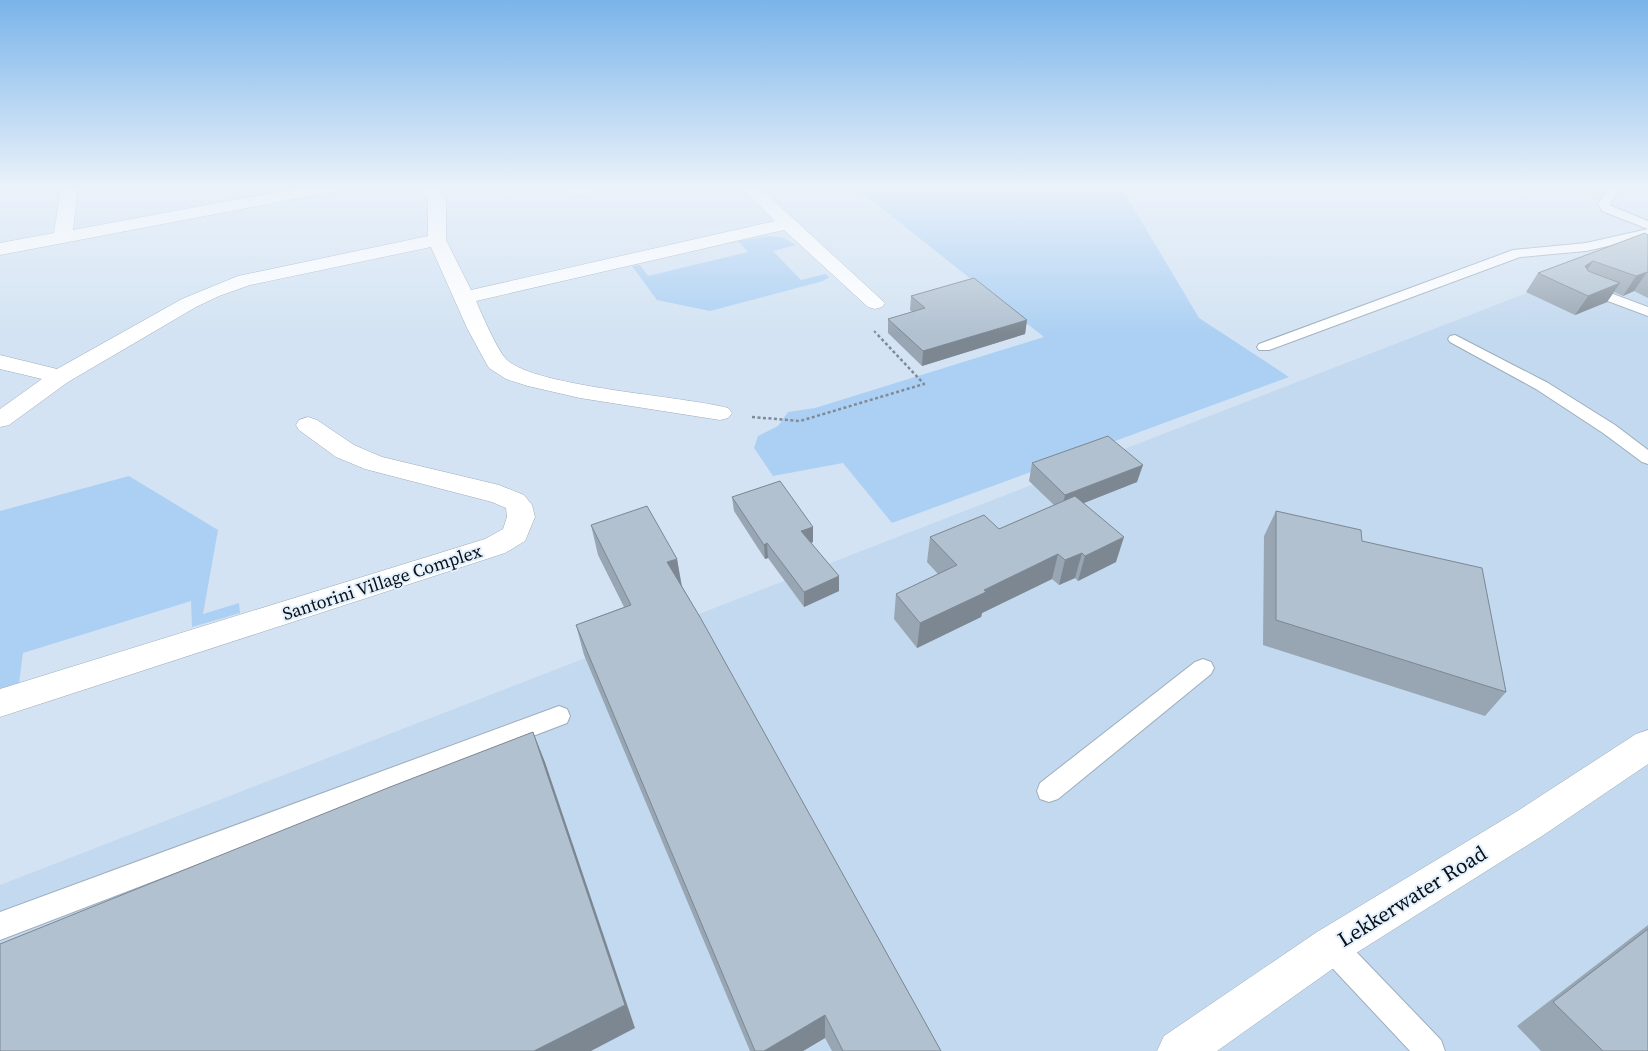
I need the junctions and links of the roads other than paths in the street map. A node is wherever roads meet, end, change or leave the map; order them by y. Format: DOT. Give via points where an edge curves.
graph roads {
  1 [pos="63,236"];
  2 [pos="437,236"];
  3 [pos="735,236"];
  4 [pos="801,236"];
  5 [pos="1635,236"];
  6 [pos="437,240"];
  7 [pos="0,249"];
  8 [pos="1582,286"];
  9 [pos="464,298"];
  10 [pos="875,303"];
  11 [pos="1648,312"];
  12 [pos="1455,339"];
  13 [pos="1264,347"];
  14 [pos="0,362"];
  15 [pos="60,377"];
  16 [pos="720,413"];
  17 [pos="0,420"];
  18 [pos="308,425"];
  19 [pos="1648,458"];
  20 [pos="1203,668"];
  21 [pos="0,703"];
  22 [pos="559,716"];
  23 [pos="1644,753"];
  24 [pos="1049,792"];
  25 [pos="0,926"];
  26 [pos="1331,946"];
  27 [pos="1179,1051"];
  28 [pos="1430,1051"];
  1 -- 7 [label="street"];
  2 -- 6 [label="street"];
  3 -- 9 [label="street"];
  4 -- 10 [label="street"];
  5 -- 13 [label="lane" via="1586,247 1518,254"];
  6 -- 9 [label="street"];
  6 -- 15 [label="street" via="245,280 189,303"];
  8 -- 11 [label="lane"];
  9 -- 16 [label="street" via="494,360 514,374 580,391"];
  12 -- 19 [label="lane" via="1542,386"];
  14 -- 15 [label="street"];
  15 -- 17 [label="street"];
  18 -- 21 [label="street, Santorini Village Complex" via="345,451 367,461 499,494 515,501 520,510 519,527 512,537 495,546"];
  20 -- 24 [label="lane"];
  22 -- 25 [label="lane"];
  23 -- 26 [label="street, Lekkerwater Road"];
  26 -- 27 [label="street, Lekkerwater Road"];
  26 -- 28 [label="lane"];
}
